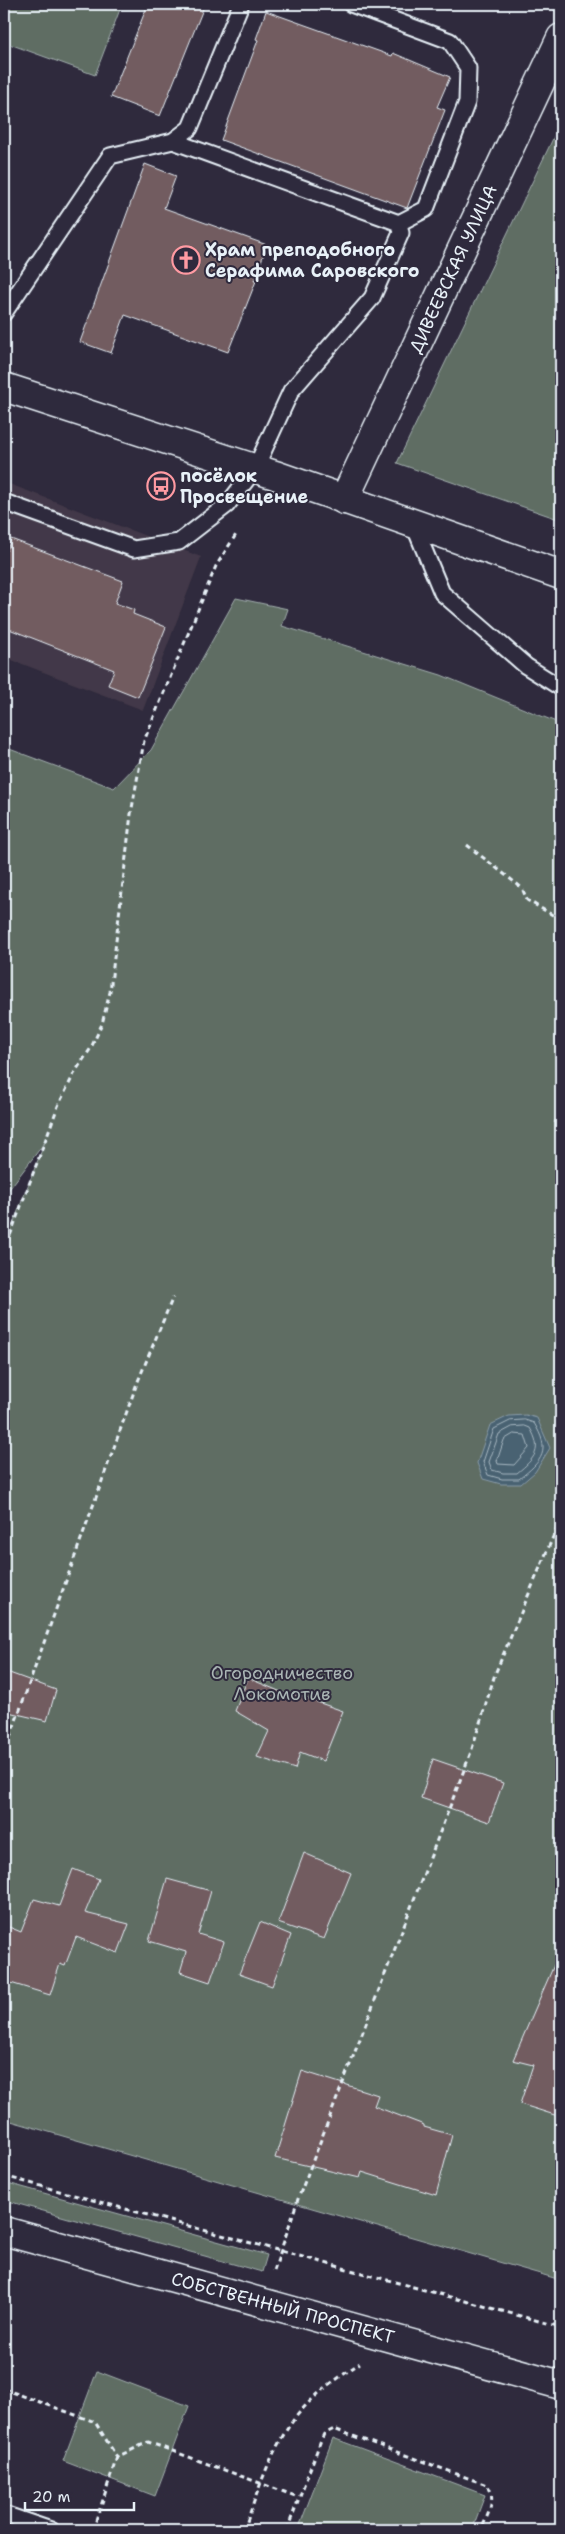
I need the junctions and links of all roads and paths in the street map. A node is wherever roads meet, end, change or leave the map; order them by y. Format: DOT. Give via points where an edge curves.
graph roads {
  1 [pos="241,4"];
  2 [pos="351,4"];
  3 [pos="561,38"];
  4 [pos="173,141"];
  5 [pos="399,224"];
  6 [pos="4,313"];
  7 [pos="4,388"];
  8 [pos="255,469"];
  9 [pos="344,500"];
  10 [pos="4,502"];
  11 [pos="413,523"];
  12 [pos="243,524"];
  13 [pos="561,575"];
  14 [pos="561,688"];
  15 [pos="466,845"];
  16 [pos="561,920"];
  17 [pos="561,1113"];
  18 [pos="556,1122"];
  19 [pos="4,1252"];
  20 [pos="173,1297"];
  21 [pos="561,1518"];
  22 [pos="4,1754"];
  23 [pos="4,2176"];
  24 [pos="4,2231"];
  25 [pos="280,2252"];
  26 [pos="4,2289"];
  27 [pos="10,2290"];
  28 [pos="561,2327"];
  29 [pos="363,2361"];
  30 [pos="561,2385"];
  31 [pos="4,2389"];
  32 [pos="117,2456"];
  33 [pos="261,2484"];
  34 [pos="298,2497"];
  35 [pos="4,2514"];
  36 [pos="51,2530"];
  37 [pos="93,2530"];
  38 [pos="244,2530"];
  39 [pos="287,2530"];
  40 [pos="482,2530"];
  1 -- 4 [label="lane" via="190,128"];
  2 -- 5 [label="lane" via="450,41 468,68 466,102 426,209"];
  3 -- 9 [label="street, ДИВЕЕВСКАЯ УЛИЦА"];
  4 -- 5 [label="lane"];
  4 -- 6 [label="lane" via="110,156"];
  5 -- 8 [label="lane" via="401,233 372,298 291,391"];
  7 -- 8 [label="street"];
  8 -- 9 [label="street"];
  8 -- 10 [label="lane" via="227,505 179,542 134,549"];
  9 -- 11 [label="street"];
  11 -- 13 [label="street"];
  11 -- 14 [label="lane" via="442,593 526,666"];
  12 -- 19 [label="path" via="216,566 144,741 131,814 110,992 102,1024 92,1048 75,1072 58,1106"];
  15 -- 16 [label="path" via="522,888 527,900"];
  17 -- 18 [label="path"];
  20 -- 22 [label="path" via="136,1386"];
  21 -- 25 [label="path" via="495,1674 471,1752"];
  23 -- 25 [label="path"];
  24 -- 30 [label="street, СОБСТВЕННЫЙ ПРОСПЕКТ"];
  25 -- 28 [label="path"];
  26 -- 27 [label="path"];
  29 -- 33 [label="path" via="320,2391 299,2413 284,2435"];
  31 -- 32 [label="path" via="95,2422"];
  32 -- 33 [label="path" via="148,2442"];
  32 -- 37 [label="path"];
  33 -- 34 [label="path"];
  33 -- 38 [label="path"];
  34 -- 39 [label="path"];
  34 -- 40 [label="path" via="324,2434 329,2430 340,2430 487,2485 492,2502"];
  35 -- 36 [label="lane"];
}
